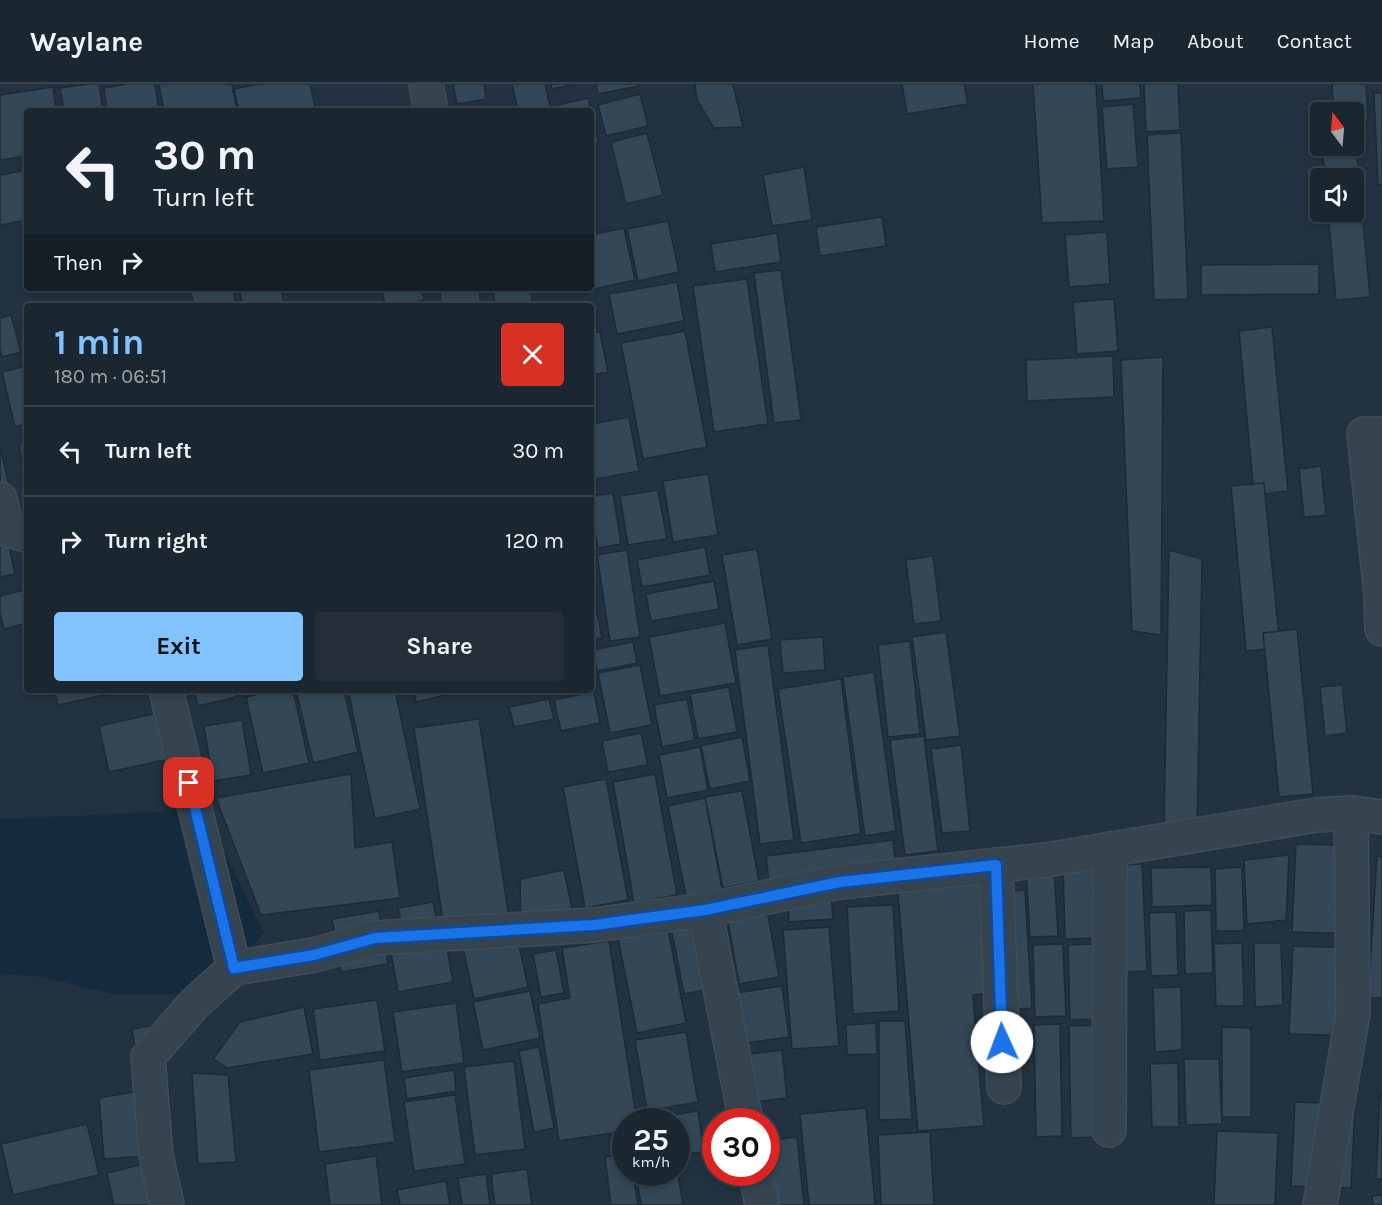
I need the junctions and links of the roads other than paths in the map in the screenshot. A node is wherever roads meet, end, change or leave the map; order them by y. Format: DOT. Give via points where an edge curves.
graph roads {
  1 [pos="426,84"];
  2 [pos="430,108"];
  3 [pos="1382,434"];
  4 [pos="0,499"];
  5 [pos="24,534"];
  6 [pos="1382,629"];
  7 [pos="167,693"];
  8 [pos="1366,815"];
  9 [pos="1110,849"];
  10 [pos="996,865"];
  11 [pos="705,910"];
  12 [pos="234,968"];
  13 [pos="1004,1087"];
  14 [pos="743,1108"];
  15 [pos="1109,1130"];
  16 [pos="758,1186"];
  17 [pos="167,1205"];
  18 [pos="762,1205"];
  19 [pos="1320,1205"];
  1 -- 2 [label="street"];
  3 -- 6 [label="street" via="1364,434"];
  4 -- 5 [label="street" via="7,530"];
  7 -- 12 [label="street"];
  8 -- 9 [label="street" via="1317,815"];
  8 -- 19 [label="street" via="1353,1013"];
  9 -- 10 [label="street"];
  9 -- 15 [label="street"];
  10 -- 11 [label="street" via="840,882"];
  10 -- 13 [label="street"];
  11 -- 12 [label="street" via="594,925 375,938 314,955"];
  11 -- 14 [label="street"];
  12 -- 17 [label="street" via="195,1003 148,1057 156,1155"];
  16 -- 18 [label="street"];
}
